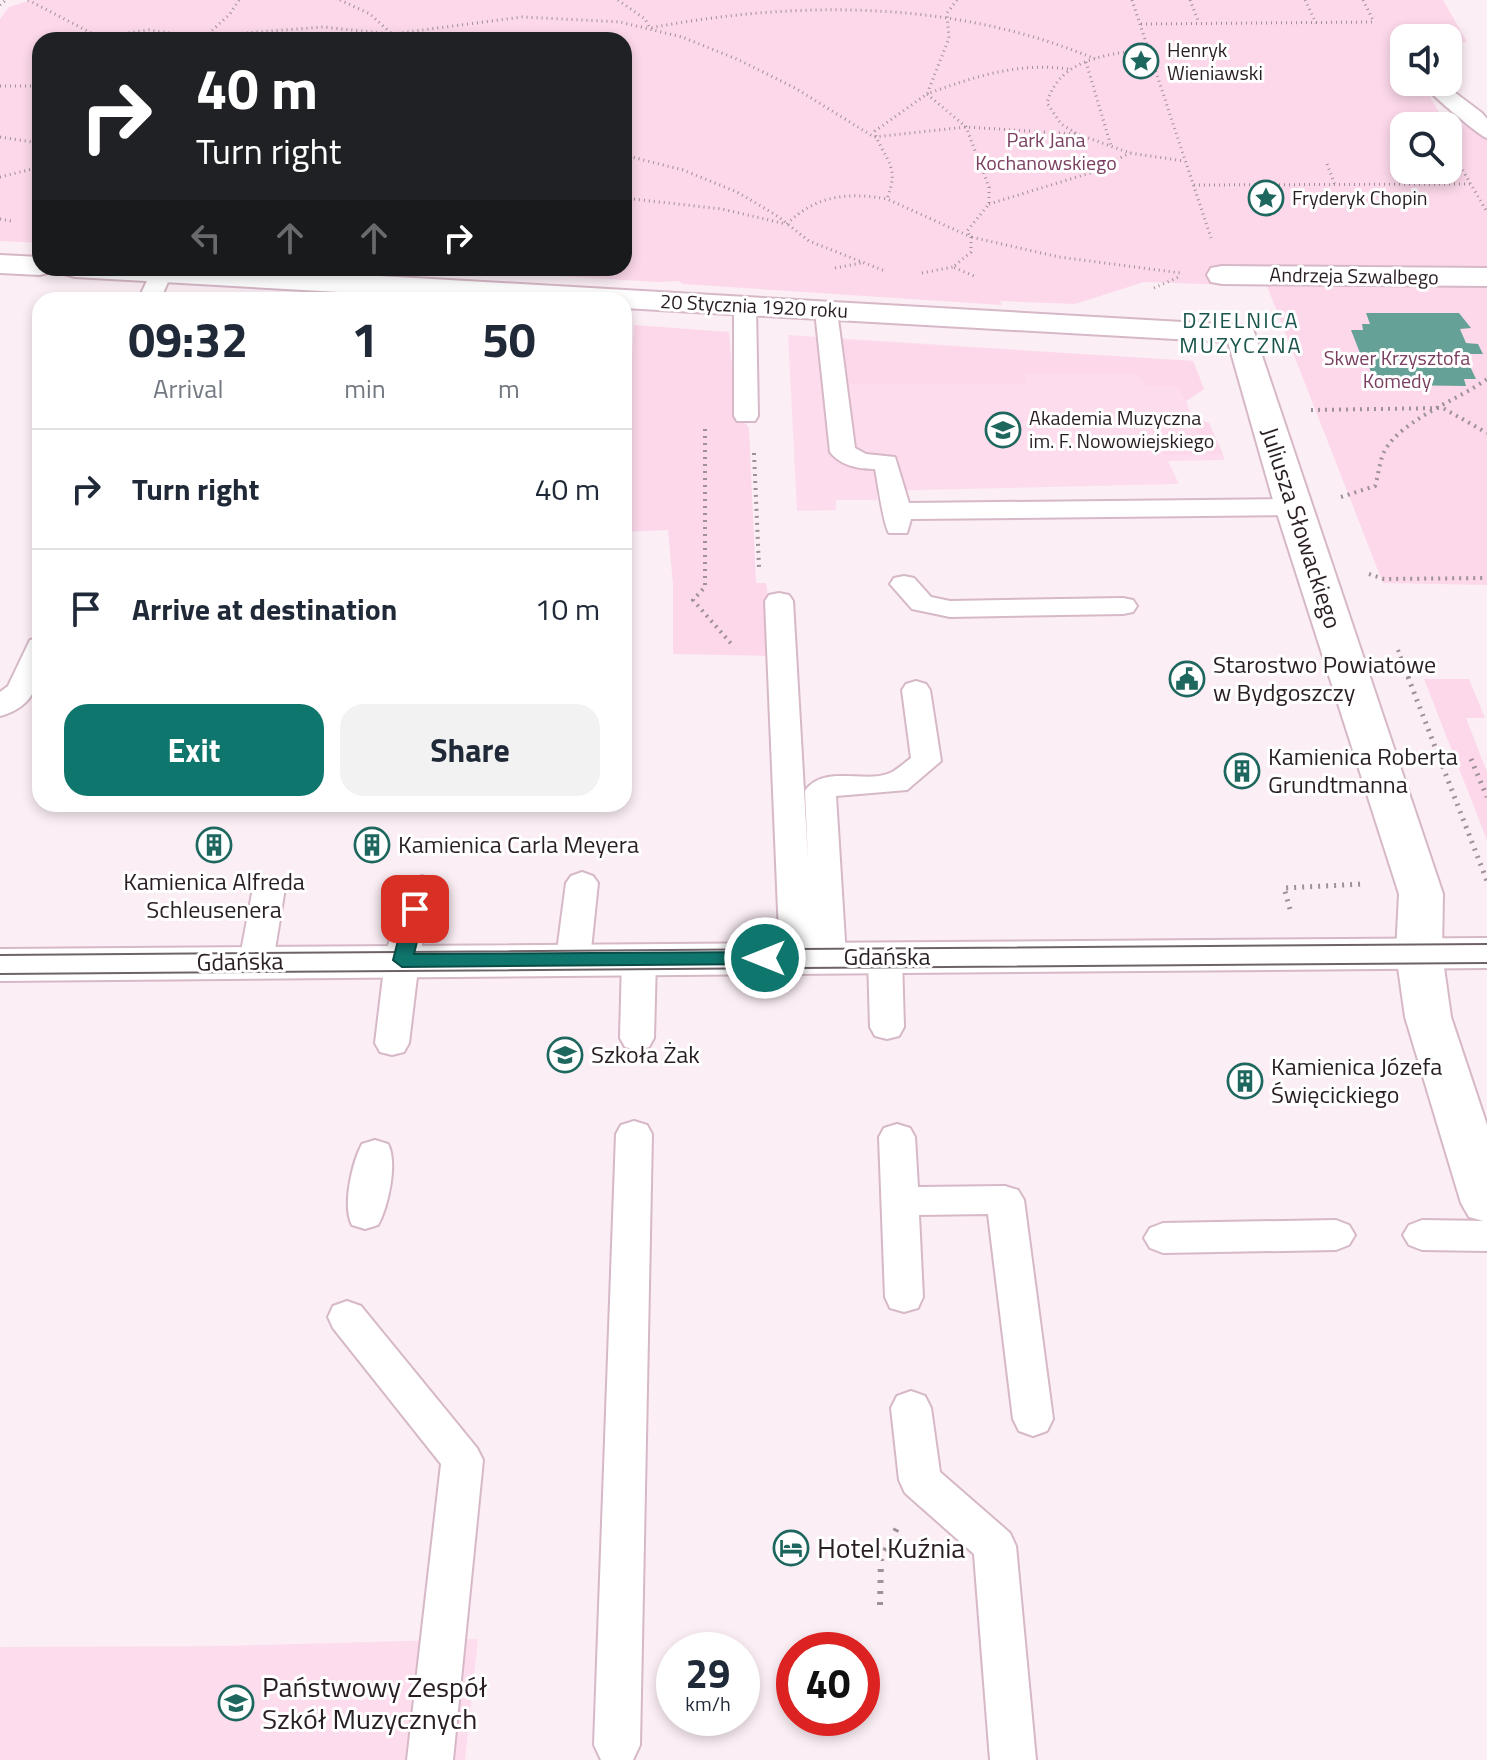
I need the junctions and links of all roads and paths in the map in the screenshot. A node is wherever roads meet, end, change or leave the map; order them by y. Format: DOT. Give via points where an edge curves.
graph roads {
  1 [pos="6,0"];
  2 [pos="28,0"];
  3 [pos="239,0"];
  4 [pos="340,0"];
  5 [pos="618,0"];
  6 [pos="957,0"];
  7 [pos="1132,0"];
  8 [pos="1190,0"];
  9 [pos="1305,0"];
  10 [pos="1364,1"];
  11 [pos="0,5"];
  12 [pos="947,13"];
  13 [pos="1199,23"];
  14 [pos="1316,23"];
  15 [pos="1141,24"];
  16 [pos="650,28"];
  17 [pos="89,32"];
  18 [pos="135,32"];
  19 [pos="168,32"];
  20 [pos="210,32"];
  21 [pos="254,32"];
  22 [pos="384,32"];
  23 [pos="390,32"];
  24 [pos="403,32"];
  25 [pos="1149,49"];
  26 [pos="1095,59"];
  27 [pos="1086,62"];
  28 [pos="1068,69"];
  29 [pos="0,86"];
  30 [pos="32,86"];
  31 [pos="927,94"];
  32 [pos="1443,96"];
  33 [pos="966,127"];
  34 [pos="1487,132"];
  35 [pos="1077,134"];
  36 [pos="0,137"];
  37 [pos="874,137"];
  38 [pos="32,142"];
  39 [pos="1111,147"];
  40 [pos="1130,153"];
  41 [pos="632,157"];
  42 [pos="1184,161"];
  43 [pos="1327,164"];
  44 [pos="32,169"];
  45 [pos="1462,169"];
  46 [pos="0,177"];
  47 [pos="1471,184"];
  48 [pos="1194,185"];
  49 [pos="1335,185"];
  50 [pos="632,199"];
  51 [pos="887,199"];
  52 [pos="989,204"];
  53 [pos="1487,212"];
  54 [pos="787,224"];
  55 [pos="971,237"];
  56 [pos="0,264"];
  57 [pos="32,266"];
  58 [pos="953,267"];
  59 [pos="891,272"];
  60 [pos="919,274"];
  61 [pos="1222,275"];
  62 [pos="111,276"];
  63 [pos="1487,277"];
  64 [pos="984,282"];
  65 [pos="155,286"];
  66 [pos="367,292"];
  67 [pos="632,300"];
  68 [pos="745,306"];
  69 [pos="826,311"];
  70 [pos="1241,333"];
  71 [pos="1487,379"];
  72 [pos="1443,408"];
  73 [pos="1306,410"];
  74 [pos="746,416"];
  75 [pos="1487,433"];
  76 [pos="1340,497"];
  77 [pos="1293,507"];
  78 [pos="760,571"];
  79 [pos="1487,578"];
  80 [pos="904,584"];
  81 [pos="1374,589"];
  82 [pos="779,601"];
  83 [pos="1123,606"];
  84 [pos="1397,647"];
  85 [pos="737,650"];
  86 [pos="32,665"];
  87 [pos="916,690"];
  88 [pos="0,707"];
  89 [pos="1471,759"];
  90 [pos="1487,797"];
  91 [pos="1479,882"];
  92 [pos="1487,882"];
  93 [pos="582,883"];
  94 [pos="1368,884"];
  95 [pos="422,887"];
  96 [pos="269,888"];
  97 [pos="1293,919"];
  98 [pos="1419,953"];
  99 [pos="1487,953"];
  100 [pos="813,958"];
  101 [pos="885,958"];
  102 [pos="573,959"];
  103 [pos="639,959"];
  104 [pos="402,960"];
  105 [pos="256,962"];
  106 [pos="0,965"];
  107 [pos="887,1027"];
  108 [pos="637,1038"];
  109 [pos="392,1043"];
  110 [pos="634,1134"];
  111 [pos="897,1137"];
  112 [pos="375,1154"];
  113 [pos="900,1201"];
  114 [pos="1487,1203"];
  115 [pos="365,1215"];
  116 [pos="1336,1235"];
  117 [pos="1422,1235"];
  118 [pos="1487,1236"];
  119 [pos="1163,1238"];
  120 [pos="904,1297"];
  121 [pos="347,1317"];
  122 [pos="911,1408"];
  123 [pos="1033,1419"];
  124 [pos="920,1480"];
  125 [pos="880,1605"];
  126 [pos="617,1745"];
  127 [pos="430,1760"];
  128 [pos="1013,1760"];
  1 -- 11 [label="path"];
  2 -- 17 [label="path"];
  3 -- 20 [label="path"];
  4 -- 23 [label="path" via="370,14"];
  5 -- 16 [label="path"];
  6 -- 12 [label="path"];
  7 -- 15 [label="path"];
  8 -- 13 [label="path"];
  9 -- 14 [label="path"];
  10 -- 14 [label="path" via="1374,22"];
  12 -- 16 [label="path" via="812,6 714,14"];
  12 -- 26 [label="path" via="1030,31"];
  12 -- 31 [label="path" via="949,38"];
  13 -- 14 [label="path"];
  13 -- 15 [label="path"];
  15 -- 25 [label="path"];
  16 -- 24 [label="path" via="534,18"];
  16 -- 37 [label="path" via="747,64"];
  18 -- 19 [label="path"];
  21 -- 22 [label="path"];
  25 -- 26 [label="path"];
  25 -- 42 [label="path"];
  26 -- 27 [label="path"];
  27 -- 28 [label="path"];
  27 -- 39 [label="path"];
  28 -- 31 [label="path" via="1002,72"];
  28 -- 35 [label="path" via="1048,87 1047,103 1061,124"];
  29 -- 30 [label="path"];
  31 -- 33 [label="path"];
  31 -- 37 [label="path" via="875,131"];
  32 -- 34 [label="lane"];
  33 -- 35 [label="path"];
  33 -- 37 [label="path"];
  33 -- 52 [label="path" via="989,187"];
  35 -- 39 [label="path"];
  36 -- 38 [label="path"];
  37 -- 51 [label="path" via="893,165 895,179"];
  39 -- 40 [label="path"];
  40 -- 42 [label="path"];
  40 -- 52 [label="path" via="1090,173"];
  41 -- 54 [label="path" via="737,192"];
  42 -- 48 [label="path"];
  43 -- 49 [label="path"];
  44 -- 46 [label="path"];
  45 -- 47 [label="path"];
  47 -- 49 [label="path"];
  47 -- 53 [label="path"];
  48 -- 49 [label="path"];
  48 -- 61 [label="path"];
  50 -- 54 [label="path" via="697,205"];
  51 -- 54 [label="path" via="863,194 825,198"];
  51 -- 55 [label="path"];
  52 -- 55 [label="path" via="967,231"];
  54 -- 59 [label="path" via="832,252"];
  55 -- 58 [label="path" via="972,250"];
  55 -- 61 [label="path" via="1105,265"];
  56 -- 57 [label="street"];
  58 -- 60 [label="path"];
  58 -- 64 [label="path"];
  61 -- 63 [label="street, Andrzeja Szwalbego"];
  62 -- 65 [label="street, 20 Stycznia 1920 roku"];
  65 -- 66 [label="street, 20 Stycznia 1920 roku"];
  67 -- 68 [label="street, 20 Stycznia 1920 roku"];
  68 -- 69 [label="street, 20 Stycznia 1920 roku"];
  68 -- 74 [label="lane"];
  69 -- 70 [label="street, 20 Stycznia 1920 roku"];
  69 -- 77 [label="lane" via="843,452 861,461 886,462 898,519"];
  70 -- 77 [label="street, Juliusza Słowackiego"];
  71 -- 72 [label="path"];
  72 -- 73 [label="path"];
  72 -- 75 [label="path"];
  72 -- 76 [label="path" via="1411,424 1386,448 1375,486"];
  74 -- 78 [label="path" via="752,422"];
  74 -- 85 [label="path" via="712,416 705,423 705,587 693,600"];
  77 -- 98 [label="street, Juliusza Słowackiego" via="1421,894"];
  79 -- 81 [label="path" via="1384,579 1368,574"];
  80 -- 83 [label="lane" via="922,603 950,609"];
  82 -- 100 [label="lane"];
  84 -- 92 [label="path"];
  86 -- 88 [label="lane" via="21,690"];
  87 -- 100 [label="lane" via="926,761 896,783 820,791"];
  89 -- 90 [label="path"];
  91 -- 92 [label="path"];
  93 -- 102 [label="lane"];
  94 -- 97 [label="path" via="1284,888"];
  95 -- 104 [label="lane"];
  96 -- 105 [label="lane"];
  98 -- 99 [label="street, Gdańska"];
  98 -- 101 [label="street, Gdańska"];
  98 -- 114 [label="street, Juliusza Słowackiego" via="1428,1017"];
  100 -- 101 [label="street, Gdańska"];
  100 -- 103 [label="street, Gdańska"];
  101 -- 107 [label="lane"];
  102 -- 103 [label="street, Gdańska"];
  102 -- 104 [label="street, Gdańska"];
  103 -- 108 [label="lane"];
  104 -- 105 [label="street, Gdańska"];
  104 -- 109 [label="lane"];
  105 -- 106 [label="street, Gdańska"];
  110 -- 126 [label="lane"];
  111 -- 113 [label="lane"];
  112 -- 115 [label="lane"];
  113 -- 120 [label="lane"];
  113 -- 123 [label="lane" via="1005,1200"];
  116 -- 119 [label="lane"];
  117 -- 118 [label="lane"];
  121 -- 127 [label="lane" via="462,1460"];
  122 -- 124 [label="lane"];
  124 -- 125 [label="path" via="881,1559"];
  124 -- 128 [label="lane" via="995,1546"];
}
